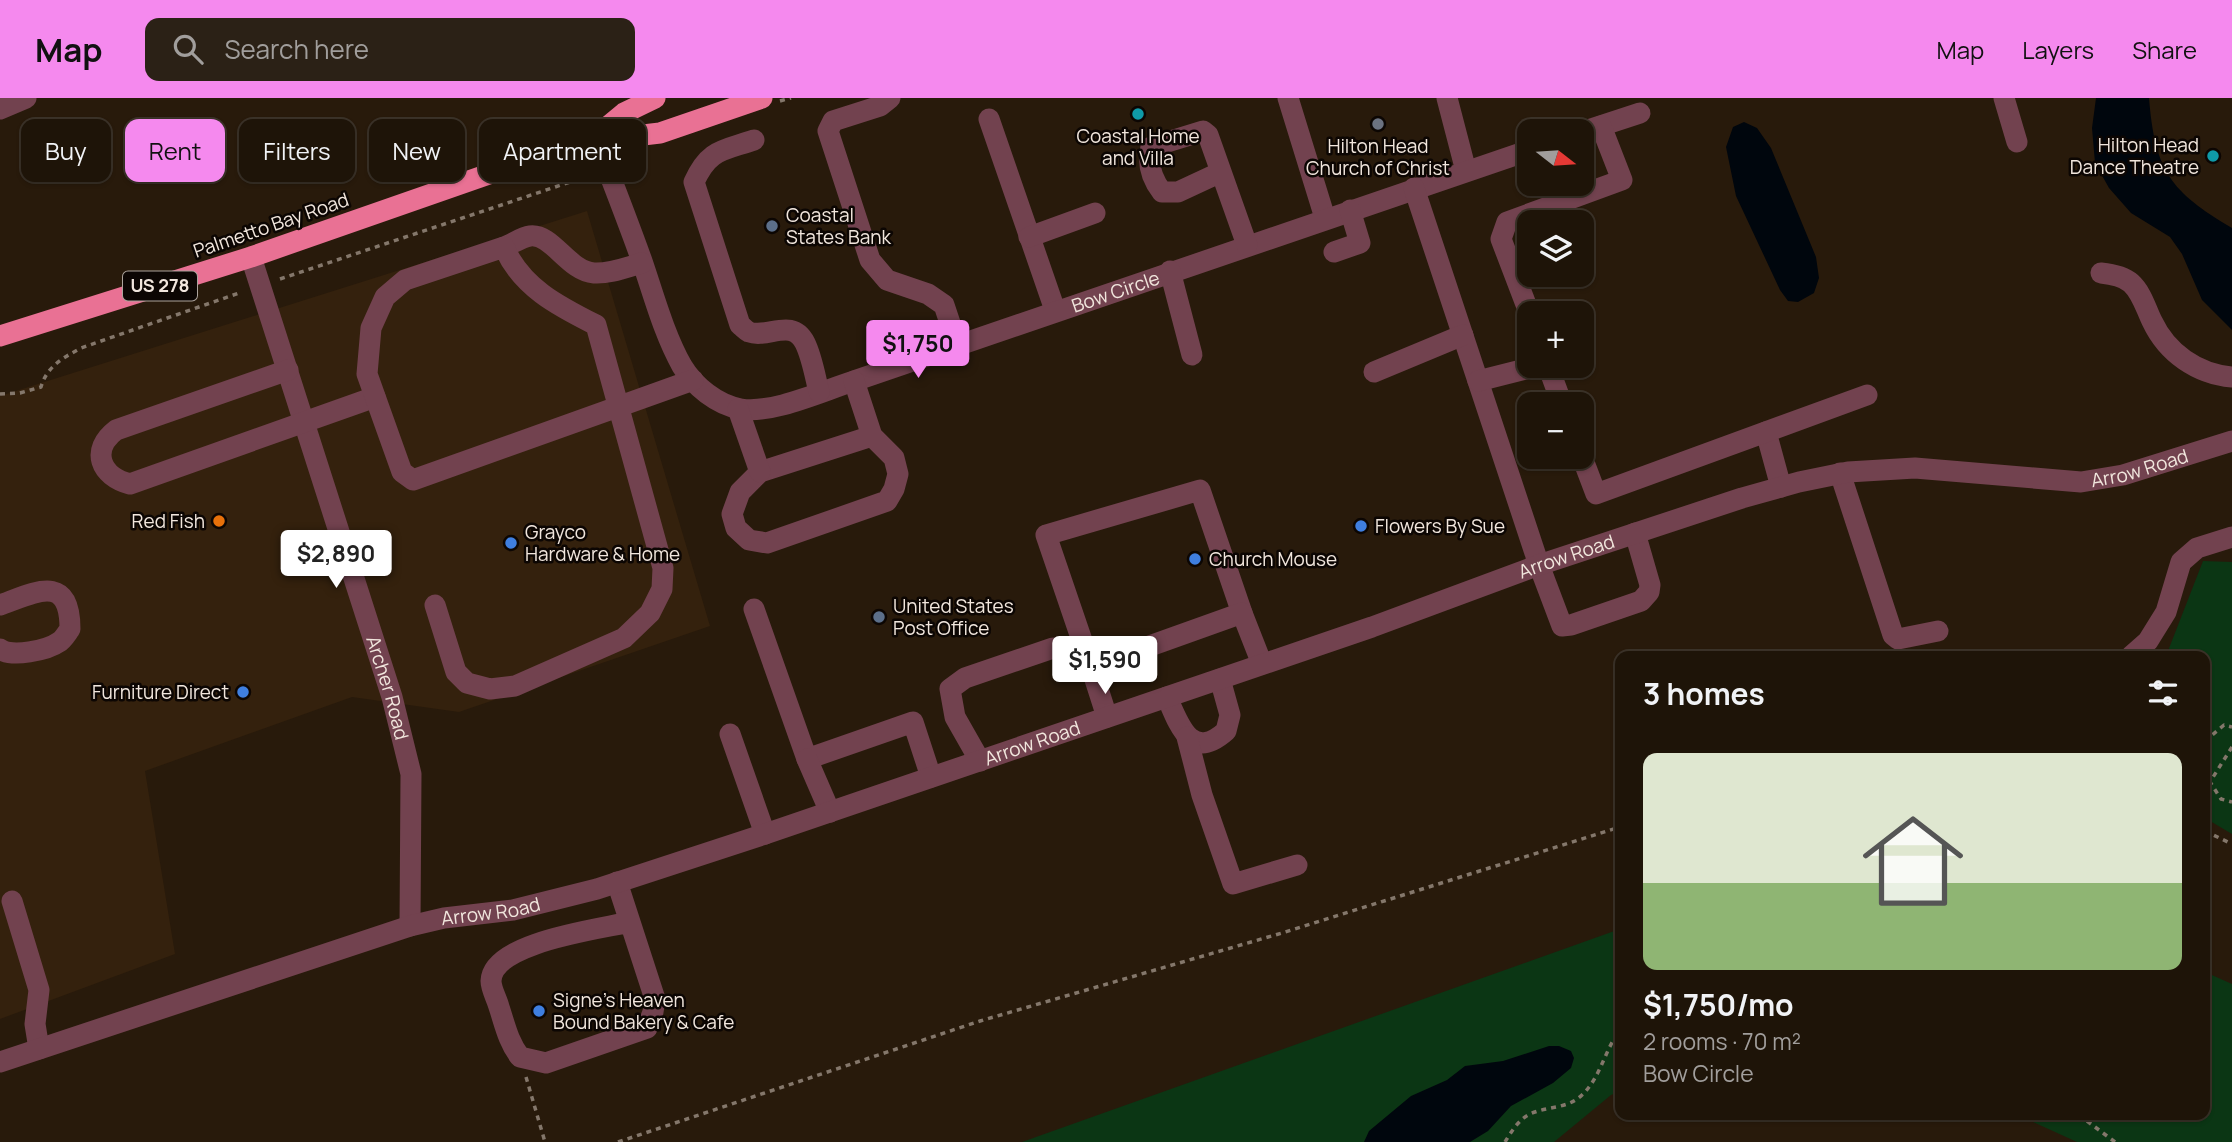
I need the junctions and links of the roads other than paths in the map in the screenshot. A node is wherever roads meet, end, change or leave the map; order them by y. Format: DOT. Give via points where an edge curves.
graph roads {
  1 [pos="26,98"];
  2 [pos="656,98"];
  3 [pos="890,98"];
  4 [pos="1288,98"];
  5 [pos="1447,98"];
  6 [pos="2004,98"];
  7 [pos="771,100"];
  8 [pos="0,109"];
  9 [pos="1640,113"];
  10 [pos="617,119"];
  11 [pos="989,119"];
  12 [pos="1594,128"];
  13 [pos="1594,134"];
  14 [pos="646,135"];
  15 [pos="754,140"];
  16 [pos="2017,142"];
  17 [pos="1517,154"];
  18 [pos="1466,171"];
  19 [pos="1221,172"];
  20 [pos="479,177"];
  21 [pos="612,182"];
  22 [pos="1414,188"];
  23 [pos="1594,190"];
  24 [pos="1578,196"];
  25 [pos="1350,210"];
  26 [pos="1095,213"];
  27 [pos="1325,218"];
  28 [pos="1029,237"];
  29 [pos="1247,245"];
  30 [pos="504,247"];
  31 [pos="1334,252"];
  32 [pos="251,257"];
  33 [pos="642,263"];
  34 [pos="1170,271"];
  35 [pos="2101,273"];
  36 [pos="1524,301"];
  37 [pos="1055,310"];
  38 [pos="1463,335"];
  39 [pos="0,336"];
  40 [pos="957,344"];
  41 [pos="1192,355"];
  42 [pos="288,370"];
  43 [pos="1517,371"];
  44 [pos="1374,372"];
  45 [pos="2232,377"];
  46 [pos="693,380"];
  47 [pos="854,381"];
  48 [pos="1478,381"];
  49 [pos="819,392"];
  50 [pos="1867,395"];
  51 [pos="375,397"];
  52 [pos="619,407"];
  53 [pos="738,409"];
  54 [pos="304,422"];
  55 [pos="1766,432"];
  56 [pos="872,436"];
  57 [pos="2232,441"];
  58 [pos="1587,469"];
  59 [pos="760,472"];
  60 [pos="1840,473"];
  61 [pos="1781,486"];
  62 [pos="1635,533"];
  63 [pos="2232,537"];
  64 [pos="1539,565"];
  65 [pos="435,604"];
  66 [pos="0,605"];
  67 [pos="754,609"];
  68 [pos="1242,613"];
  69 [pos="1938,631"];
  70 [pos="1053,648"];
  71 [pos="0,649"];
  72 [pos="2137,651"];
  73 [pos="1262,664"];
  74 [pos="1091,667"];
  75 [pos="1220,679"];
  76 [pos="1167,697"];
  77 [pos="1107,717"];
  78 [pos="730,734"];
  79 [pos="1187,737"];
  80 [pos="807,759"];
  81 [pos="980,761"];
  82 [pos="931,777"];
  83 [pos="830,812"];
  84 [pos="765,834"];
  85 [pos="1297,865"];
  86 [pos="617,882"];
  87 [pos="12,901"];
  88 [pos="532,905"];
  89 [pos="630,922"];
  90 [pos="410,926"];
  91 [pos="541,942"];
  92 [pos="39,1049"];
  93 [pos="0,1062"];
  1 -- 8 [label="street"];
  2 -- 10 [label="highway, Palmetto Bay Road / US 278"];
  3 -- 40 [label="street" via="880,106 833,121 828,131 870,260 887,280 928,294 944,305"];
  4 -- 27 [label="street"];
  5 -- 18 [label="street"];
  6 -- 16 [label="street"];
  7 -- 14 [label="highway, Palmetto Bay Road / US 278"];
  9 -- 12 [label="street"];
  11 -- 28 [label="street"];
  13 -- 23 [label="street" via="1622,180"];
  15 -- 49 [label="street" via="713,154 694,181 740,325 749,332 793,330 805,341"];
  17 -- 18 [label="street, Bow Circle"];
  18 -- 22 [label="street, Bow Circle"];
  19 -- 29 [label="street"];
  20 -- 32 [label="highway, Palmetto Bay Road / US 278"];
  21 -- 33 [label="street"];
  22 -- 25 [label="street, Bow Circle"];
  22 -- 38 [label="street"];
  24 -- 36 [label="street" via="1507,222 1501,239"];
  25 -- 27 [label="street, Bow Circle"];
  25 -- 31 [label="street" via="1360,243"];
  26 -- 28 [label="street"];
  27 -- 29 [label="street, Bow Circle"];
  28 -- 37 [label="street"];
  29 -- 34 [label="street, Bow Circle"];
  30 -- 33 [label="street" via="530,236 542,238 567,261 593,273"];
  30 -- 51 [label="street" via="405,280 385,297 371,328 367,374"];
  30 -- 52 [label="street" via="511,264 537,291 596,324"];
  32 -- 39 [label="highway, Palmetto Bay Road / US 278"];
  32 -- 42 [label="street, Archer Road"];
  33 -- 46 [label="street" via="676,353"];
  34 -- 37 [label="street, Bow Circle"];
  34 -- 41 [label="street"];
  35 -- 45 [label="street" via="2132,284 2165,341 2190,366"];
  37 -- 40 [label="street, Bow Circle"];
  38 -- 44 [label="street"];
  38 -- 48 [label="street"];
  40 -- 47 [label="street, Bow Circle"];
  42 -- 54 [label="street, Archer Road"];
  42 -- 54 [label="street" via="116,430 104,439 100,456 106,471 130,484"];
  43 -- 48 [label="street"];
  46 -- 52 [label="street"];
  46 -- 53 [label="street"];
  47 -- 49 [label="street, Bow Circle"];
  47 -- 56 [label="street"];
  48 -- 64 [label="street"];
  49 -- 53 [label="street, Bow Circle" via="768,408"];
  50 -- 55 [label="street"];
  51 -- 52 [label="street" via="402,472 413,480"];
  51 -- 54 [label="street"];
  52 -- 65 [label="street" via="663,568 662,589 650,613 624,638 515,687 490,689 467,683 456,672"];
  53 -- 59 [label="street"];
  54 -- 90 [label="street, Archer Road" via="409,760"];
  55 -- 58 [label="street" via="1596,494"];
  55 -- 61 [label="street"];
  56 -- 59 [label="street"];
  56 -- 59 [label="street" via="894,458 898,474 887,501 767,543 749,540 736,528 732,514 740,492"];
  57 -- 60 [label="street, Arrow Road" via="2123,475 2081,482 1915,468"];
  60 -- 61 [label="street, Arrow Road"];
  60 -- 69 [label="street" via="1893,635 1898,639"];
  61 -- 62 [label="street, Arrow Road"];
  62 -- 64 [label="street, Arrow Road"];
  62 -- 64 [label="street" via="1649,592 1642,601 1571,625 1562,626"];
  63 -- 72 [label="street" via="2197,548 2181,562 2166,612"];
  64 -- 73 [label="street, Arrow Road"];
  66 -- 71 [label="street" via="36,592 63,596 70,609 70,629 59,643 19,654"];
  67 -- 80 [label="street"];
  68 -- 73 [label="street"];
  68 -- 74 [label="street"];
  68 -- 74 [label="street" via="1200,490 1046,535"];
  70 -- 81 [label="street" via="965,678 950,689 955,717"];
  73 -- 75 [label="street, Arrow Road"];
  74 -- 77 [label="street"];
  75 -- 76 [label="street, Arrow Road"];
  75 -- 79 [label="street" via="1230,715 1226,731 1209,742"];
  76 -- 77 [label="street, Arrow Road"];
  76 -- 79 [label="street"];
  77 -- 81 [label="street, Arrow Road"];
  78 -- 84 [label="street"];
  79 -- 85 [label="street" via="1233,884"];
  80 -- 82 [label="street" via="913,722"];
  80 -- 83 [label="street"];
  81 -- 82 [label="street, Arrow Road"];
  82 -- 83 [label="street, Arrow Road"];
  83 -- 84 [label="street, Arrow Road"];
  84 -- 86 [label="street, Arrow Road"];
  86 -- 88 [label="street, Arrow Road"];
  86 -- 89 [label="street"];
  87 -- 92 [label="street" via="39,990 35,1024"];
  88 -- 90 [label="street, Arrow Road"];
  88 -- 91 [label="street"];
  89 -- 91 [label="street"];
  89 -- 91 [label="street" via="655,999 647,1028 546,1063 520,1057 510,1044 491,981 496,967 509,955"];
  90 -- 92 [label="street, Arrow Road"];
  92 -- 93 [label="street, Arrow Road"];
}
